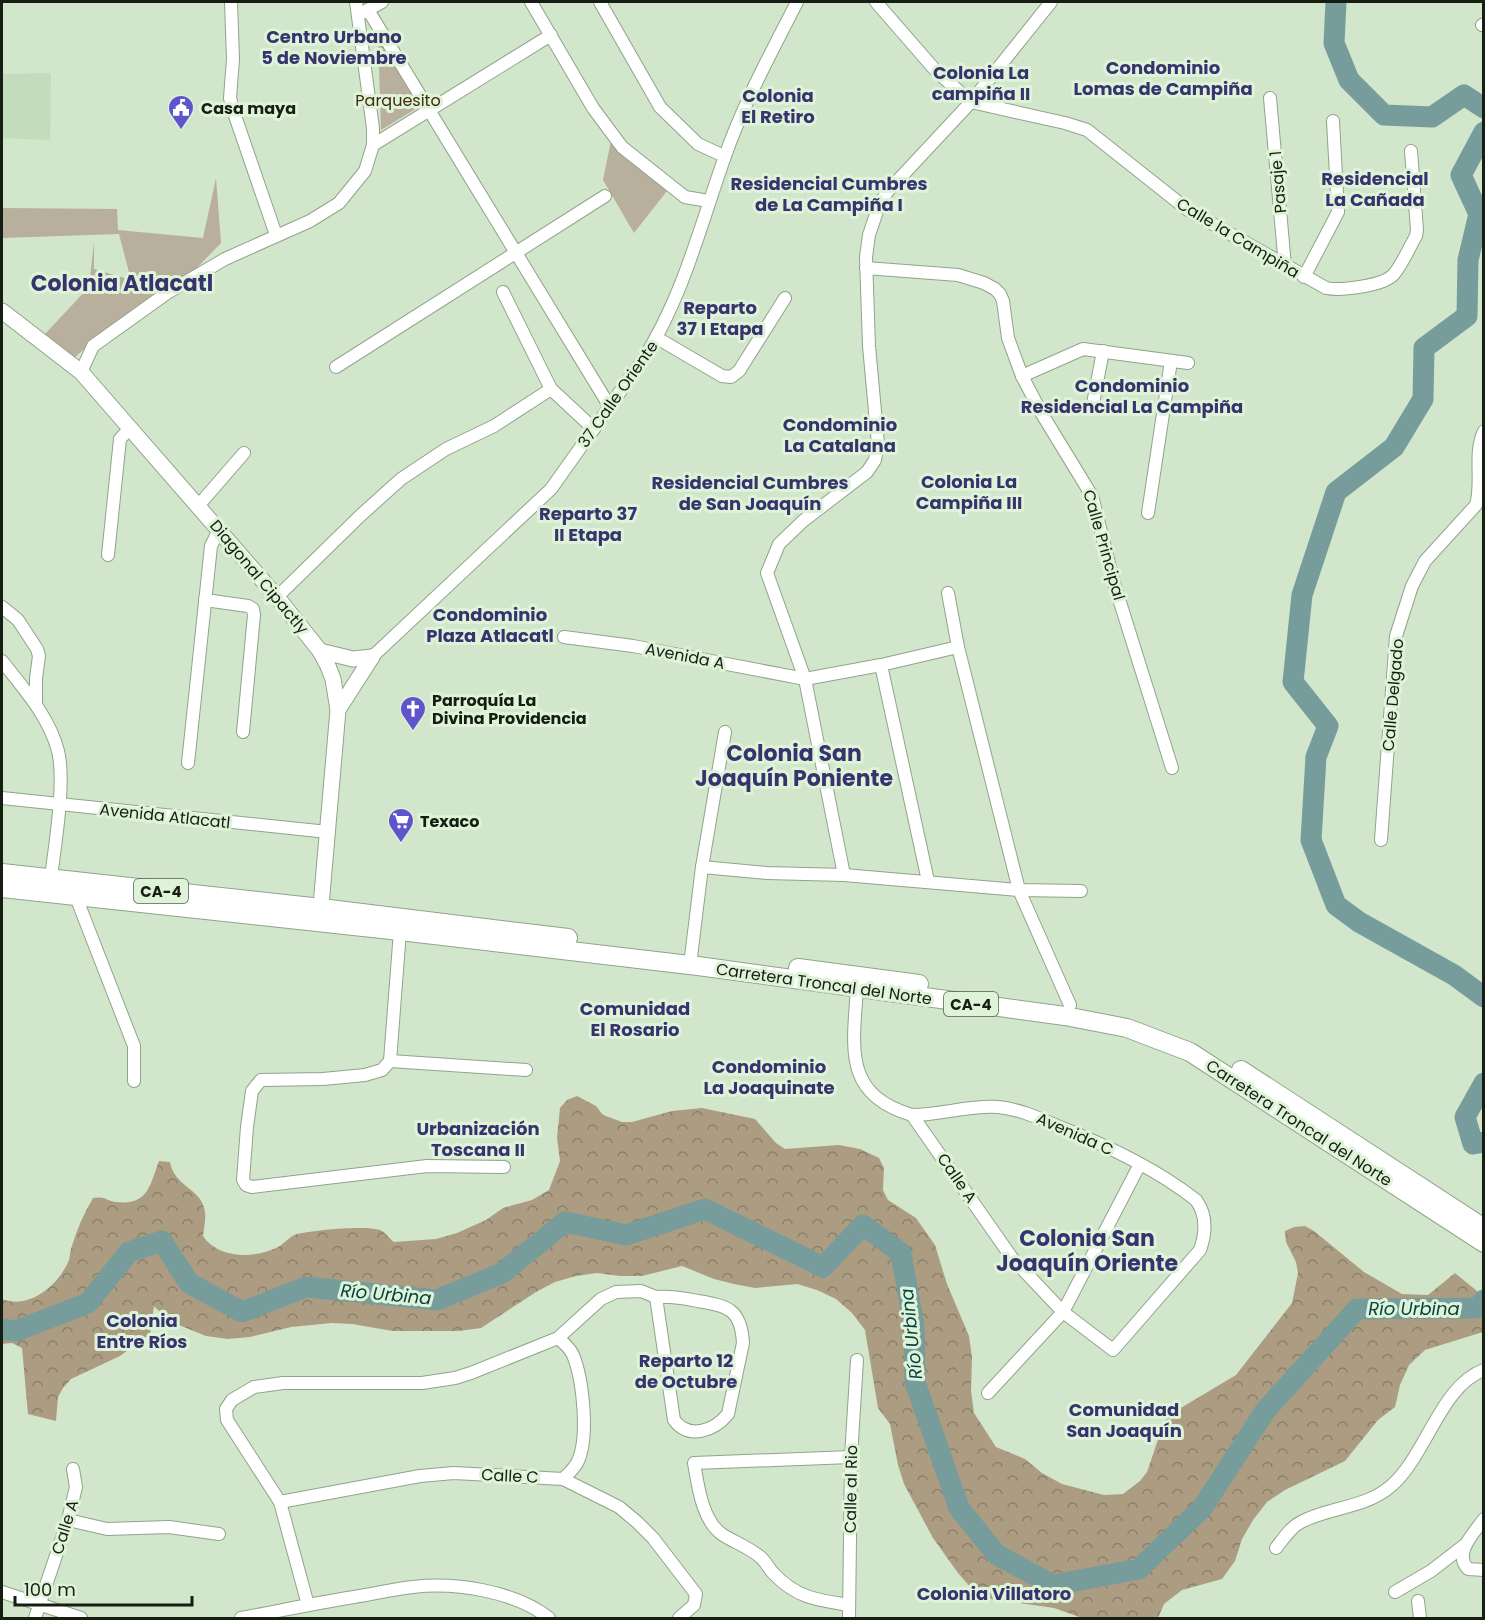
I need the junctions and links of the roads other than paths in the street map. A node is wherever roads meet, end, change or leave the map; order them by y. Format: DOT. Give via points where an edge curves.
graph roads {
  1 [pos="231,2"];
  2 [pos="356,2"];
  3 [pos="382,2"];
  4 [pos="531,2"];
  5 [pos="600,2"];
  6 [pos="797,2"];
  7 [pos="876,2"];
  8 [pos="1051,2"];
  9 [pos="363,13"];
  10 [pos="551,35"];
  11 [pos="1270,98"];
  12 [pos="970,102"];
  13 [pos="429,110"];
  14 [pos="1333,121"];
  15 [pos="373,145"];
  16 [pos="1411,151"];
  17 [pos="724,156"];
  18 [pos="605,196"];
  19 [pos="709,201"];
  20 [pos="276,235"];
  21 [pos="516,253"];
  22 [pos="1286,266"];
  23 [pos="866,268"];
  24 [pos="1304,277"];
  25 [pos="503,292"];
  26 [pos="785,298"];
  27 [pos="2,311"];
  28 [pos="657,338"];
  29 [pos="1103,351"];
  30 [pos="1171,361"];
  31 [pos="1188,363"];
  32 [pos="336,367"];
  33 [pos="81,372"];
  34 [pos="1022,376"];
  35 [pos="551,389"];
  36 [pos="609,407"];
  37 [pos="1092,409"];
  38 [pos="130,428"];
  39 [pos="594,429"];
  40 [pos="1484,431"];
  41 [pos="244,453"];
  42 [pos="198,506"];
  43 [pos="1148,513"];
  44 [pos="219,530"];
  45 [pos="108,555"];
  46 [pos="948,593"];
  47 [pos="277,597"];
  48 [pos="205,600"];
  49 [pos="2,607"];
  50 [pos="564,637"];
  51 [pos="958,647"];
  52 [pos="320,651"];
  53 [pos="372,657"];
  54 [pos="2,661"];
  55 [pos="881,665"];
  56 [pos="805,679"];
  57 [pos="36,705"];
  58 [pos="338,710"];
  59 [pos="243,732"];
  60 [pos="726,732"];
  61 [pos="188,763"];
  62 [pos="1172,768"];
  63 [pos="2,798"];
  64 [pos="58,805"];
  65 [pos="328,832"];
  66 [pos="1381,840"];
  67 [pos="702,867"];
  68 [pos="2,873"];
  69 [pos="843,875"];
  70 [pos="928,881"];
  71 [pos="50,886"];
  72 [pos="2,888"];
  73 [pos="1019,890"];
  74 [pos="1080,891"];
  75 [pos="76,897"];
  76 [pos="321,915"];
  77 [pos="400,931"];
  78 [pos="691,960"];
  79 [pos="857,988"];
  80 [pos="1070,1005"];
  81 [pos="390,1061"];
  82 [pos="526,1070"];
  83 [pos="134,1081"];
  84 [pos="912,1115"];
  85 [pos="1140,1164"];
  86 [pos="504,1167"];
  87 [pos="1484,1228"];
  88 [pos="1484,1243"];
  89 [pos="656,1297"];
  90 [pos="1064,1312"];
  91 [pos="558,1338"];
  92 [pos="1113,1350"];
  93 [pos="857,1360"];
  94 [pos="1484,1370"];
  95 [pos="988,1393"];
  96 [pos="851,1457"];
  97 [pos="74,1468"];
  98 [pos="563,1479"];
  99 [pos="280,1502"];
  100 [pos="1484,1519"];
  101 [pos="68,1520"];
  102 [pos="219,1534"];
  103 [pos="1466,1544"];
  104 [pos="1276,1548"];
  105 [pos="1484,1570"];
  106 [pos="1395,1592"];
  107 [pos="2,1593"];
  108 [pos="1418,1601"];
  109 [pos="39,1605"];
  110 [pos="308,1605"];
  111 [pos="849,1605"];
  112 [pos="35,1618"];
  113 [pos="81,1618"];
  114 [pos="242,1618"];
  115 [pos="549,1618"];
  116 [pos="679,1618"];
  117 [pos="849,1618"];
  118 [pos="1420,1618"];
  1 -- 20 [label="street" via="230,98"];
  2 -- 9 [label="street"];
  3 -- 9 [label="street"];
  4 -- 10 [label="street"];
  5 -- 17 [label="street" via="660,107 698,144"];
  6 -- 17 [label="street, 37 Calle Oriente"];
  7 -- 12 [label="street, Calle la Campiña" via="936,71"];
  8 -- 12 [label="street"];
  9 -- 13 [label="street"];
  9 -- 15 [label="street"];
  10 -- 13 [label="street"];
  10 -- 19 [label="street" via="593,108 622,147 685,197"];
  11 -- 22 [label="street, Pasaje 1"];
  12 -- 22 [label="street, Calle la Campiña" via="1087,130 1188,210"];
  12 -- 23 [label="street" via="887,192 868,234"];
  13 -- 15 [label="street"];
  13 -- 21 [label="street"];
  14 -- 24 [label="street" via="1338,212"];
  15 -- 20 [label="street" via="365,171 339,203"];
  16 -- 24 [label="street, Calle la Campiña" via="1416,236 1394,274 1380,282 1332,289"];
  17 -- 19 [label="street, 37 Calle Oriente"];
  18 -- 21 [label="street"];
  19 -- 28 [label="street, 37 Calle Oriente" via="686,275"];
  20 -- 33 [label="street" via="167,293 93,346"];
  21 -- 32 [label="street"];
  21 -- 36 [label="street"];
  22 -- 24 [label="street, Calle la Campiña"];
  23 -- 34 [label="street, Calle Principal" via="958,275 995,289 1003,301 1008,338"];
  23 -- 56 [label="street" via="877,454 867,472 779,544 767,573"];
  25 -- 35 [label="street"];
  26 -- 28 [label="street" via="739,371 731,376 723,376"];
  27 -- 33 [label="street, Diagonal Cipactly"];
  28 -- 36 [label="street, 37 Calle Oriente"];
  29 -- 30 [label="street"];
  29 -- 34 [label="street" via="1083,349"];
  29 -- 37 [label="street"];
  30 -- 31 [label="street"];
  30 -- 43 [label="street"];
  33 -- 38 [label="street, Diagonal Cipactly"];
  34 -- 62 [label="street, Calle Principal" via="1089,488 1114,583"];
  35 -- 39 [label="street"];
  35 -- 47 [label="street" via="401,479"];
  36 -- 39 [label="street, 37 Calle Oriente"];
  38 -- 42 [label="street, Diagonal Cipactly"];
  38 -- 45 [label="street" via="120,439"];
  39 -- 53 [label="street, 37 Calle Oriente" via="551,489"];
  40 -- 66 [label="street, Calle Delgado" via="1479,448 1480,493 1476,505 1425,561 1412,586 1396,636"];
  41 -- 42 [label="street"];
  42 -- 44 [label="street, Diagonal Cipactly"];
  44 -- 47 [label="street, Diagonal Cipactly"];
  44 -- 48 [label="street" via="211,546"];
  46 -- 51 [label="street"];
  47 -- 52 [label="street, Diagonal Cipactly"];
  48 -- 59 [label="street" via="253,609"];
  48 -- 61 [label="street"];
  49 -- 57 [label="street" via="18,620 37,649"];
  50 -- 56 [label="street, Avenida A"];
  51 -- 55 [label="street"];
  51 -- 73 [label="street"];
  52 -- 53 [label="street" via="353,659"];
  52 -- 58 [label="street, Diagonal Cipactly" via="333,680"];
  53 -- 58 [label="street"];
  54 -- 57 [label="street"];
  55 -- 56 [label="street"];
  55 -- 70 [label="street"];
  56 -- 69 [label="street"];
  57 -- 64 [label="street" via="58,751"];
  58 -- 65 [label="street, Diagonal Cipactly"];
  60 -- 67 [label="street"];
  63 -- 64 [label="street, Avenida Atlacatl"];
  64 -- 65 [label="street, Avenida Atlacatl"];
  64 -- 71 [label="street"];
  65 -- 76 [label="street, Diagonal Cipactly"];
  67 -- 69 [label="street"];
  67 -- 78 [label="street"];
  68 -- 71 [label="main road, CA-4"];
  69 -- 70 [label="street"];
  70 -- 73 [label="street"];
  71 -- 72 [label="main road, CA-4"];
  71 -- 75 [label="main road, CA-4"];
  71 -- 76 [label="main road, CA-4"];
  73 -- 74 [label="street"];
  73 -- 80 [label="street"];
  75 -- 76 [label="main road, CA-4"];
  75 -- 83 [label="street" via="135,1046"];
  76 -- 77 [label="main road, Carretera Troncal del Norte / CA-4"];
  76 -- 78 [label="main road, Carretera Troncal del Norte / CA-4"];
  77 -- 78 [label="main road, Carretera Troncal del Norte / CA-4"];
  77 -- 81 [label="street"];
  78 -- 79 [label="main road, Carretera Troncal del Norte / CA-4"];
  78 -- 80 [label="main road, Carretera Troncal del Norte / CA-4"];
  79 -- 84 [label="street" via="854,1042 861,1079 880,1102"];
  79 -- 88 [label="main road, Carretera Troncal del Norte / CA-4" via="1065,1016 1153,1036 1190,1052"];
  80 -- 87 [label="main road, Carretera Troncal del Norte / CA-4" via="1148,1023 1188,1041 1310,1113"];
  81 -- 82 [label="street"];
  81 -- 86 [label="street" via="382,1070 364,1075 261,1080 252,1091 243,1180 246,1185 427,1166"];
  84 -- 85 [label="street, Avenida C" via="988,1107 1016,1110"];
  84 -- 90 [label="street, Calle A" via="1012,1258"];
  85 -- 90 [label="street"];
  85 -- 92 [label="street, Avenida C" via="1196,1200 1205,1228 1196,1257"];
  89 -- 89 [label="street" via="724,1305 738,1320 742,1343 728,1414 711,1428 690,1432 674,1420"];
  89 -- 91 [label="street" via="641,1291 616,1292 601,1299"];
  90 -- 92 [label="street, Calle A"];
  90 -- 95 [label="street"];
  91 -- 98 [label="street" via="573,1356 584,1408 584,1444 577,1463"];
  91 -- 99 [label="street" via="471,1373 437,1382 283,1383 242,1393 226,1409 227,1419"];
  93 -- 96 [label="street, Calle al Rio"];
  94 -- 104 [label="street" via="1457,1388 1414,1459 1392,1486 1375,1496 1302,1521"];
  96 -- 111 [label="street, Calle al Rio"];
  96 -- 111 [label="street" via="694,1463 707,1515 720,1533 758,1555 790,1589 812,1599"];
  97 -- 101 [label="street, Calle A" via="76,1487"];
  98 -- 99 [label="street, Calle C" via="454,1473"];
  98 -- 116 [label="street, Calle C" via="618,1507 653,1538 696,1594 694,1605"];
  99 -- 110 [label="street"];
  100 -- 103 [label="street"];
  101 -- 102 [label="street" via="107,1529 169,1527"];
  101 -- 109 [label="street, Calle A"];
  103 -- 105 [label="street" via="1464,1564 1468,1569"];
  103 -- 106 [label="street"];
  107 -- 109 [label="street"];
  108 -- 118 [label="street"];
  109 -- 112 [label="street, Calle A"];
  109 -- 113 [label="street"];
  110 -- 114 [label="street"];
  110 -- 115 [label="street" via="415,1587 455,1587 516,1600"];
  111 -- 117 [label="street, Calle al Rio"];
}
